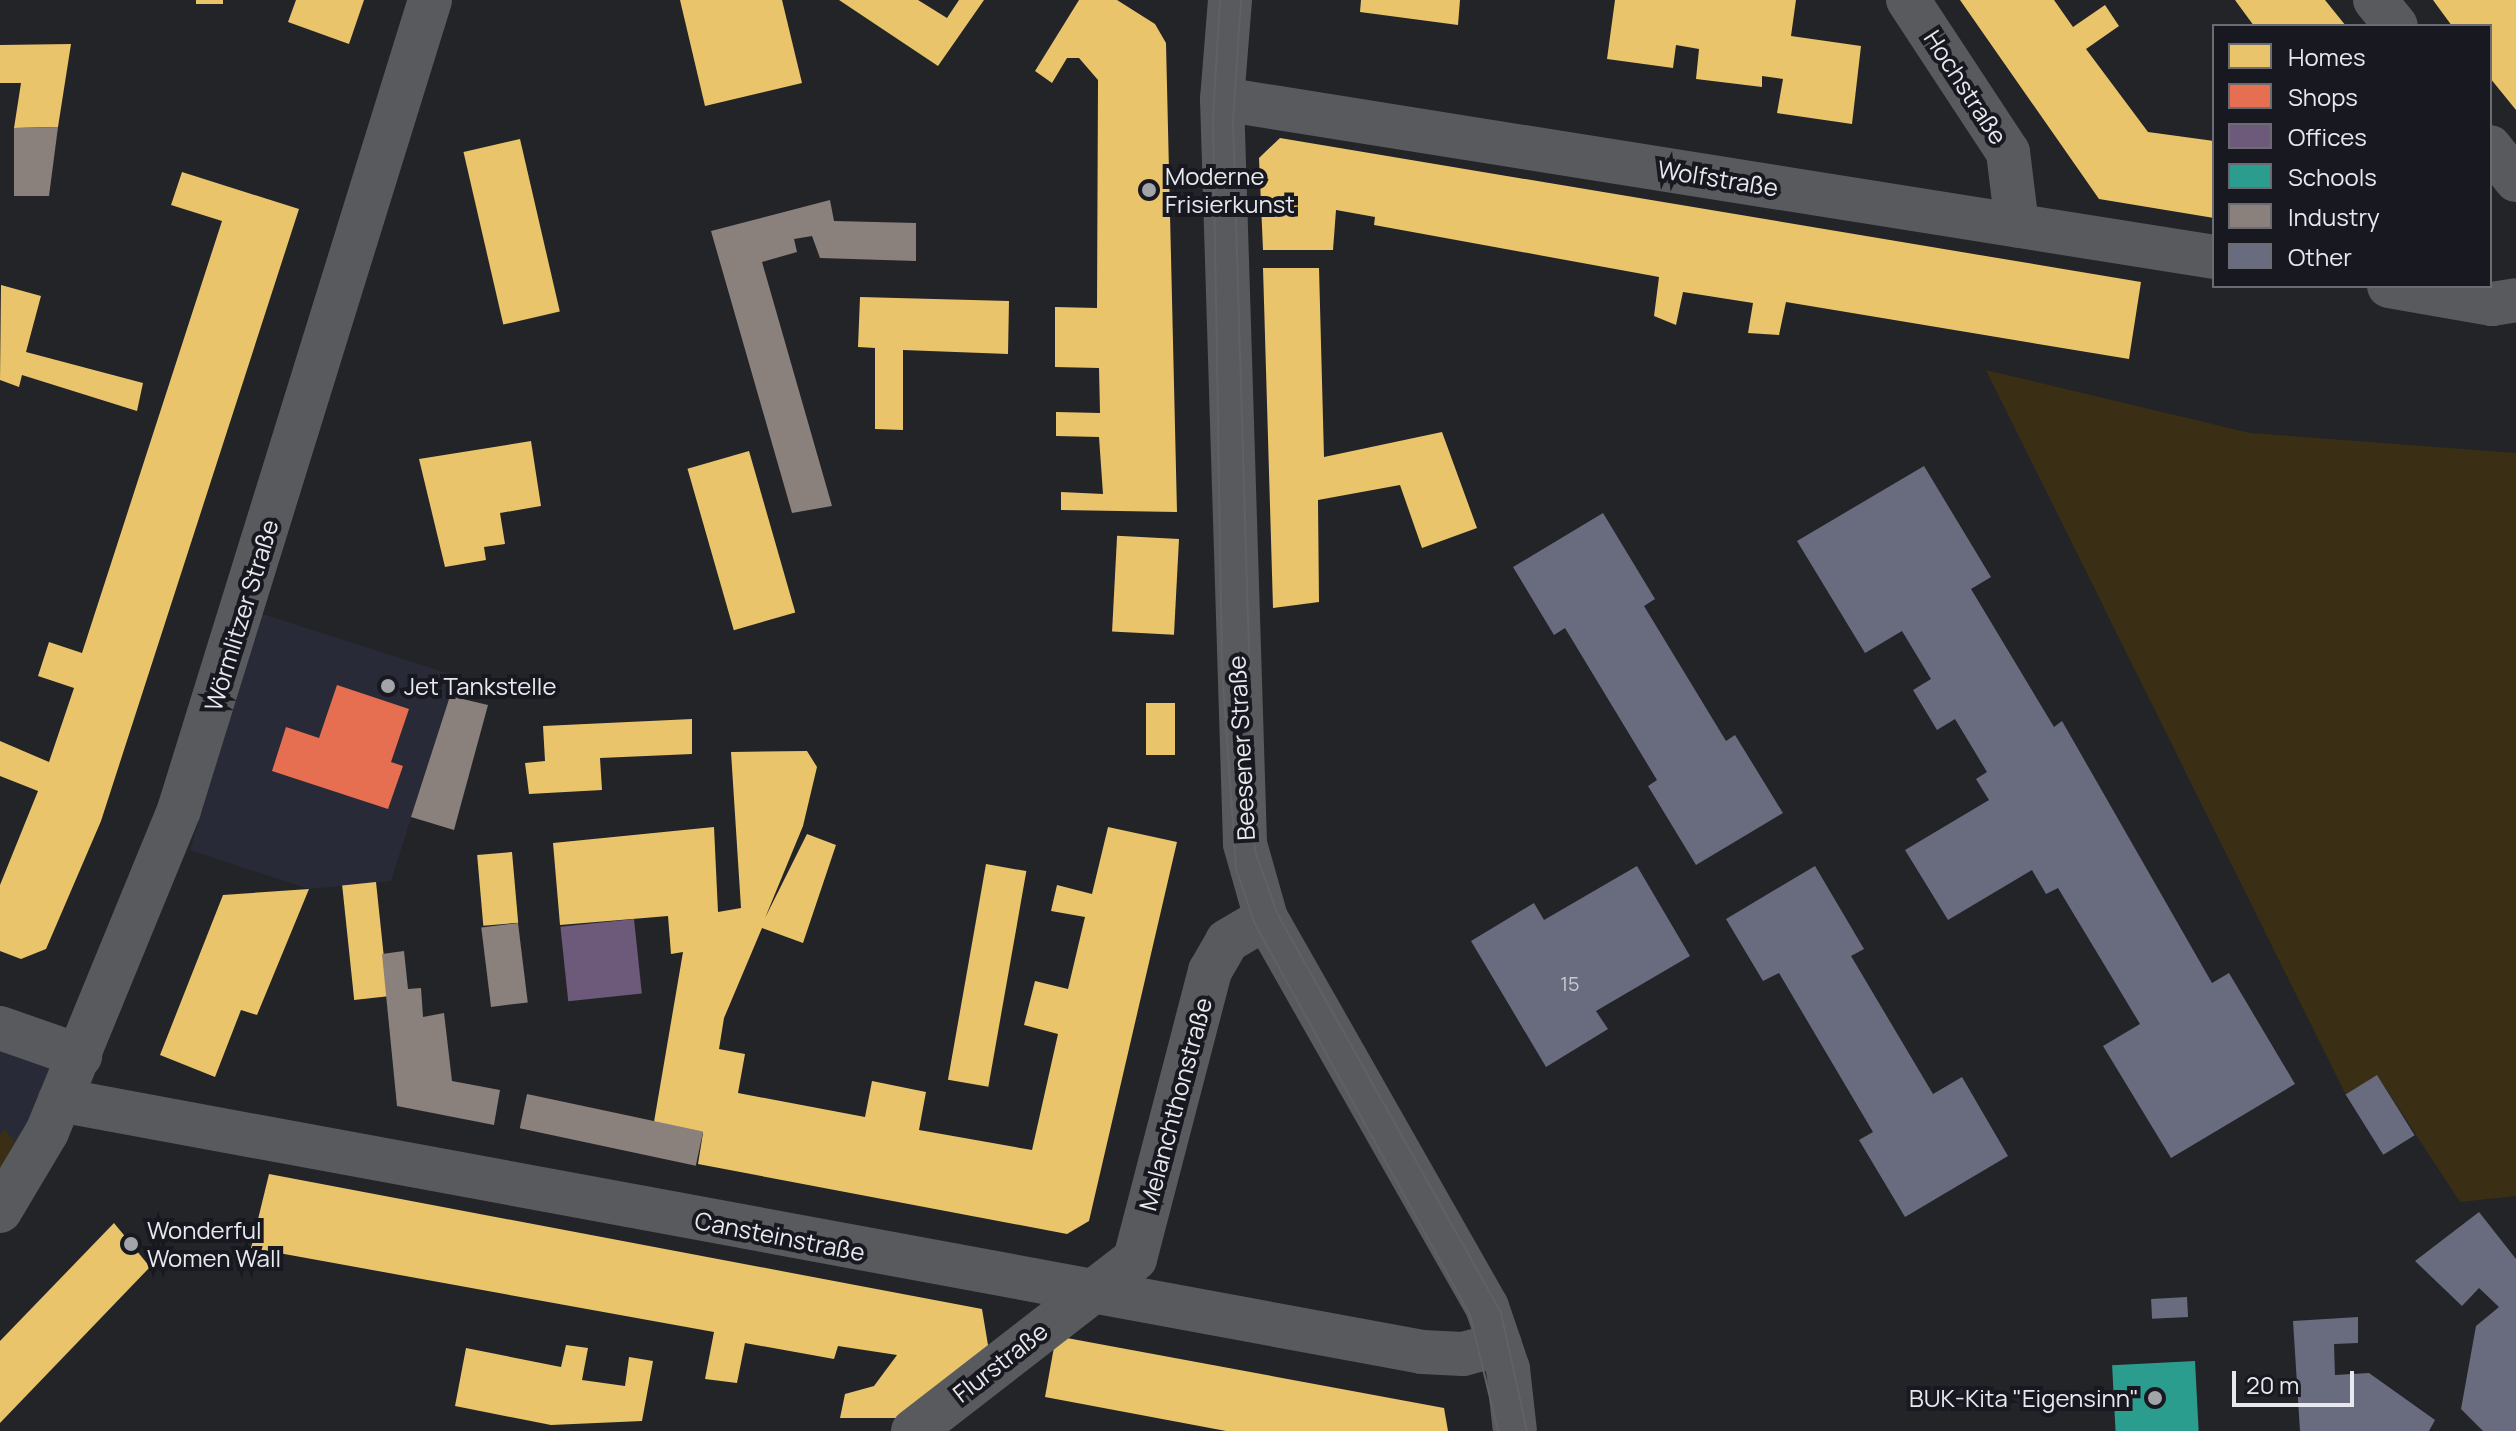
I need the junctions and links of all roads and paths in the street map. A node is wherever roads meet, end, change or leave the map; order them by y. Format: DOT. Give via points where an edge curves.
graph roads {
  1 [pos="430,0"];
  2 [pos="1908,0"];
  3 [pos="2375,0"];
  4 [pos="1222,1"];
  5 [pos="2394,24"];
  6 [pos="1222,99"];
  7 [pos="2492,150"];
  8 [pos="2516,180"];
  9 [pos="2017,225"];
  10 [pos="2212,257"];
  11 [pos="2400,288"];
  12 [pos="2516,300"];
  13 [pos="1266,918"];
  14 [pos="0,1028"];
  15 [pos="80,1056"];
  16 [pos="60,1100"];
  17 [pos="0,1211"];
  18 [pos="1087,1293"];
  19 [pos="1500,1344"];
  20 [pos="913,1431"];
  21 [pos="1515,1431"];
  1 -- 15 [label="street, Wörmlitzer Straße" via="189,780"];
  2 -- 9 [label="street, Hochstraße" via="2008,152"];
  3 -- 5 [label="street"];
  4 -- 6 [label="street, Beesener Straße"];
  6 -- 9 [label="street, Wolfstraße"];
  6 -- 13 [label="street, Beesener Straße" via="1238,765 1245,844"];
  7 -- 8 [label="street"];
  9 -- 10 [label="street, Wolfstraße"];
  11 -- 12 [label="street" via="2492,304"];
  13 -- 18 [label="street, Melanchthonstraße" via="1227,941 1210,971 1135,1259"];
  13 -- 19 [label="street, Beesener Straße" via="1487,1307"];
  14 -- 15 [label="street"];
  15 -- 16 [label="street, Wörmlitzer Straße"];
  16 -- 17 [label="street, Wörmlitzer Straße"];
  16 -- 18 [label="street, Cansteinstraße"];
  18 -- 19 [label="street, Cansteinstraße" via="1439,1355"];
  18 -- 20 [label="street, Flurstraße"];
  19 -- 21 [label="street, Beesener Straße"];
}
